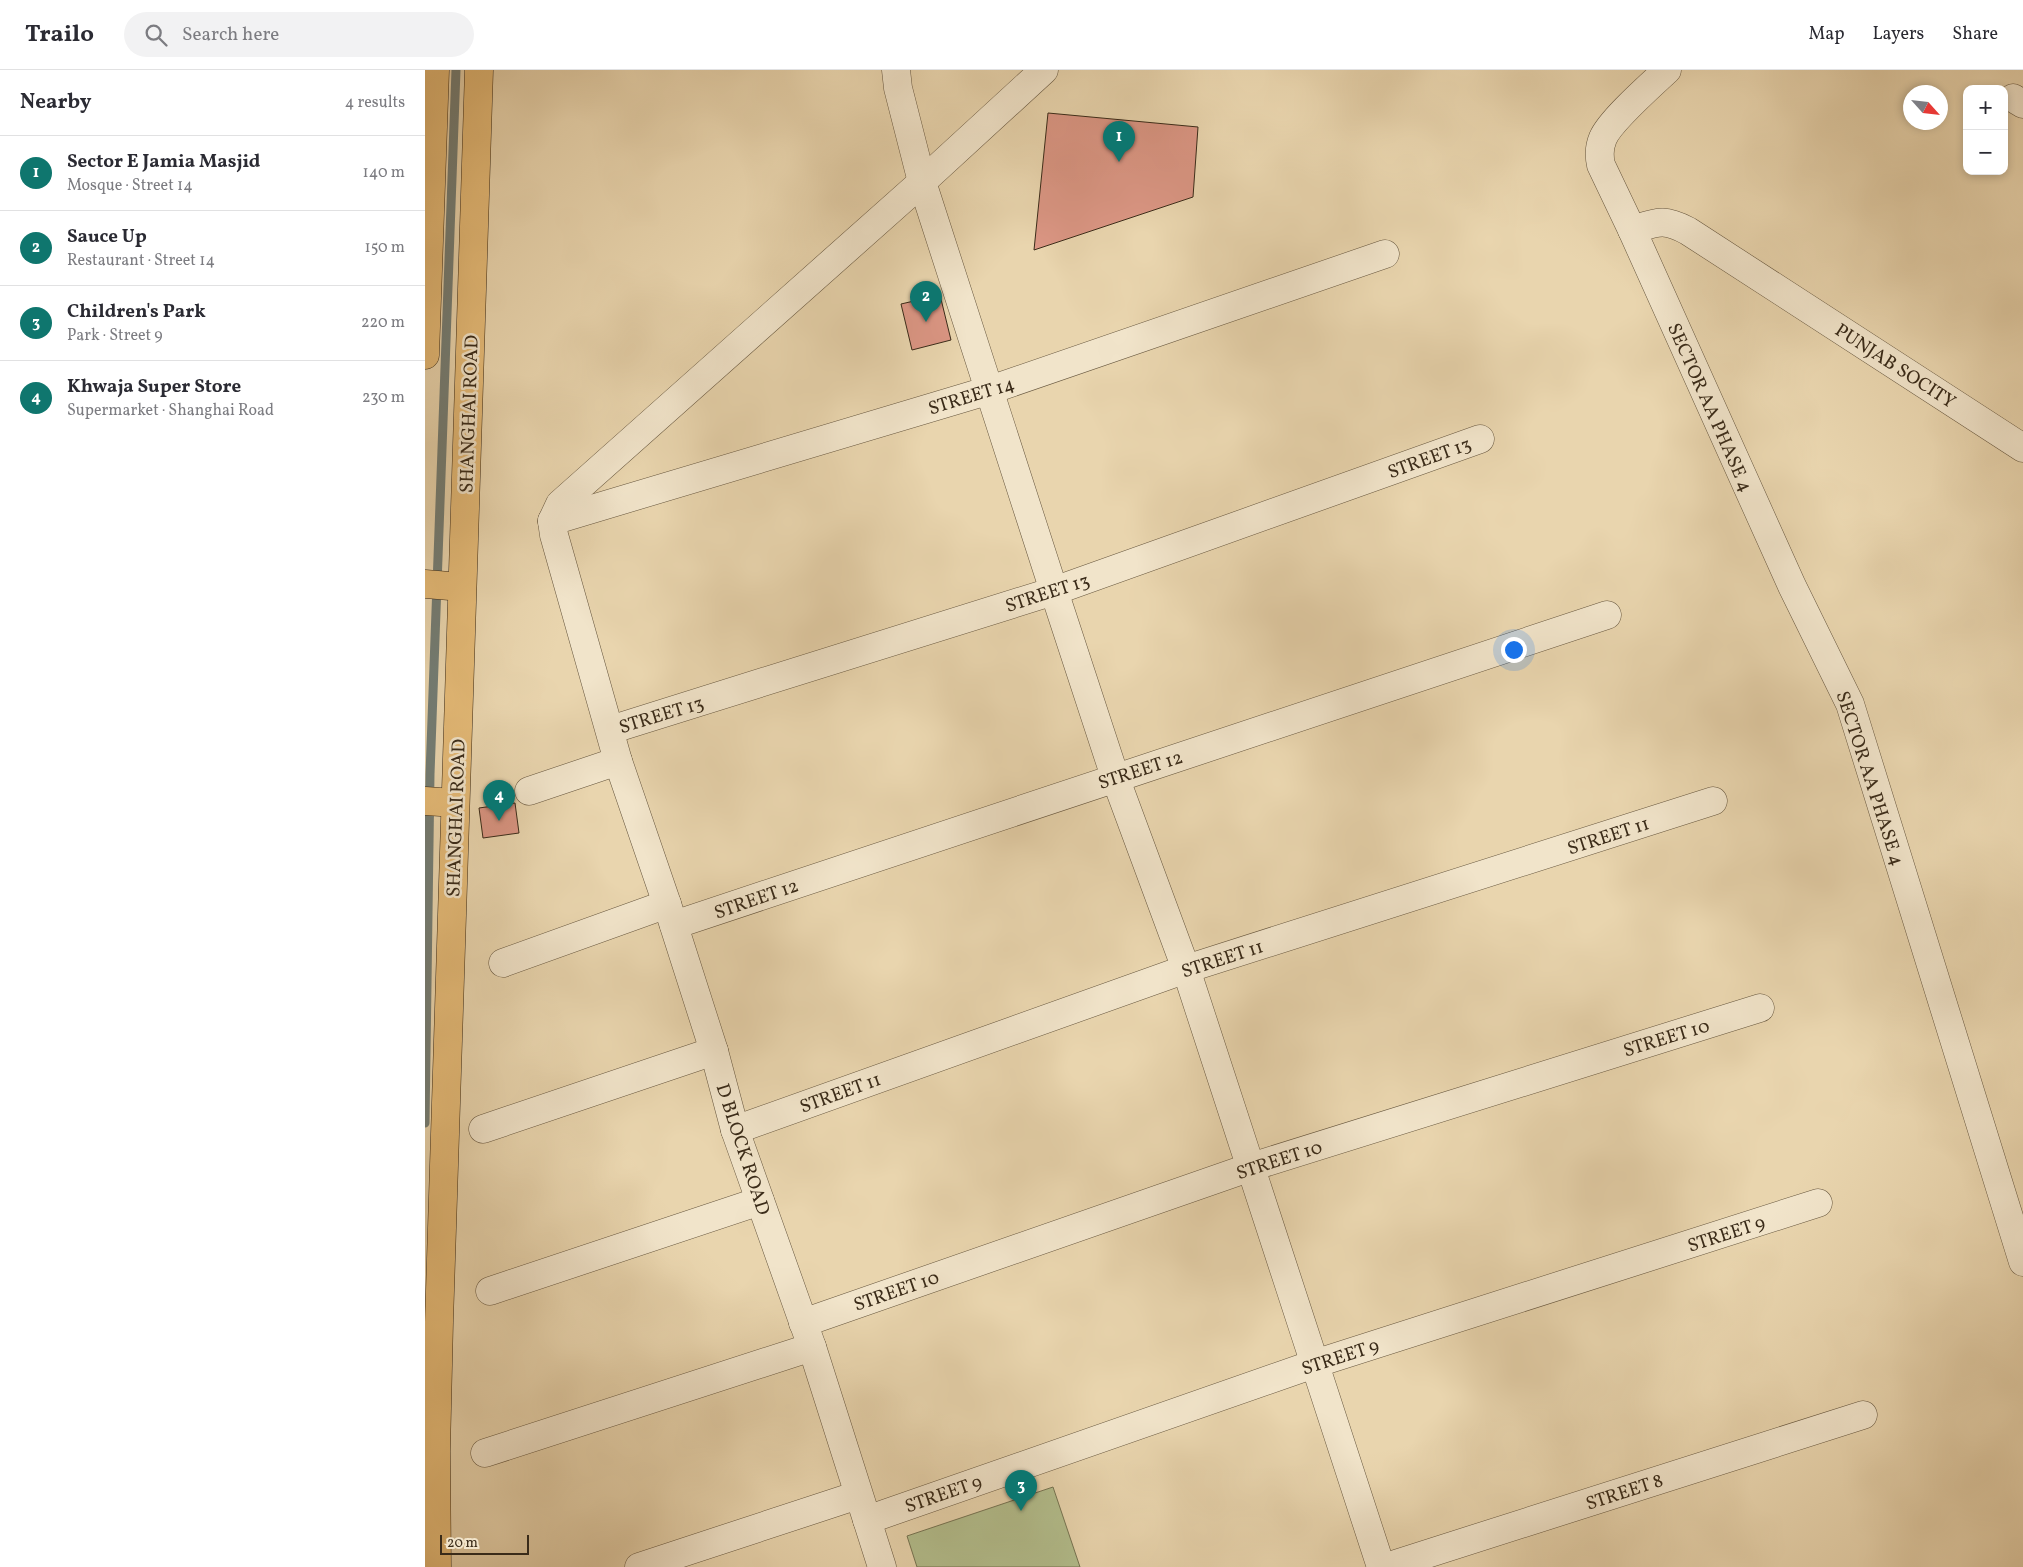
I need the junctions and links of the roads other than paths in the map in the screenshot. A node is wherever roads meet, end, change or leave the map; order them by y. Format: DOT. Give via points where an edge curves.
graph roads {
  1 [pos="435,70"];
  2 [pos="479,70"];
  3 [pos="896,70"];
  4 [pos="1044,70"];
  5 [pos="1667,70"];
  6 [pos="922,182"];
  7 [pos="1632,230"];
  8 [pos="1385,254"];
  9 [pos="425,355"];
  10 [pos="990,390"];
  11 [pos="1480,440"];
  12 [pos="2023,448"];
  13 [pos="552,521"];
  14 [pos="426,584"];
  15 [pos="457,587"];
  16 [pos="1054,591"];
  17 [pos="1607,615"];
  18 [pos="610,730"];
  19 [pos="618,761"];
  20 [pos="1115,777"];
  21 [pos="529,791"];
  22 [pos="1713,801"];
  23 [pos="441,802"];
  24 [pos="671,915"];
  25 [pos="503,963"];
  26 [pos="1186,969"];
  27 [pos="1760,1008"];
  28 [pos="714,1051"];
  29 [pos="483,1129"];
  30 [pos="735,1130"];
  31 [pos="1251,1167"];
  32 [pos="760,1201"];
  33 [pos="1818,1203"];
  34 [pos="2023,1262"];
  35 [pos="490,1291"];
  36 [pos="808,1335"];
  37 [pos="1314,1364"];
  38 [pos="1863,1415"];
  39 [pos="485,1453"];
  40 [pos="863,1508"];
  41 [pos="437,1567"];
  42 [pos="639,1567"];
  43 [pos="882,1567"];
  44 [pos="1381,1567"];
  45 [pos="1386,1567"];
  1 -- 9 [label="main road"];
  2 -- 15 [label="main road, SHANGHAI ROAD"];
  3 -- 6 [label="street"];
  4 -- 6 [label="street"];
  5 -- 7 [label="street, SECTOR AA PHASE 4" via="1612,124 1598,154"];
  6 -- 10 [label="street"];
  6 -- 13 [label="street" via="560,504"];
  7 -- 12 [label="street, PUNJAB SOCITY" via="1659,221 1675,224"];
  7 -- 34 [label="street, SECTOR AA PHASE 4" via="1792,586 1850,704"];
  8 -- 10 [label="street, STREET 14"];
  10 -- 13 [label="street, STREET 14"];
  10 -- 16 [label="street"];
  11 -- 16 [label="street, STREET 13"];
  13 -- 18 [label="street, D BLOCK ROAD"];
  14 -- 15 [label="main road"];
  15 -- 23 [label="main road, SHANGHAI ROAD"];
  16 -- 18 [label="street, STREET 13"];
  16 -- 20 [label="street"];
  17 -- 20 [label="street, STREET 12"];
  18 -- 19 [label="street, D BLOCK ROAD"];
  19 -- 21 [label="street"];
  19 -- 24 [label="street, D BLOCK ROAD"];
  20 -- 24 [label="street, STREET 12"];
  20 -- 26 [label="street"];
  22 -- 26 [label="street, STREET 11"];
  23 -- 41 [label="main road, SHANGHAI ROAD"];
  24 -- 25 [label="street, STREET 12"];
  24 -- 28 [label="street, D BLOCK ROAD"];
  26 -- 30 [label="street, STREET 11"];
  26 -- 31 [label="street"];
  27 -- 31 [label="street, STREET 10"];
  28 -- 29 [label="street"];
  28 -- 30 [label="street, D BLOCK ROAD"];
  30 -- 32 [label="street, D BLOCK ROAD"];
  31 -- 36 [label="street, STREET 10"];
  31 -- 37 [label="street"];
  32 -- 35 [label="street"];
  32 -- 36 [label="street, D BLOCK ROAD"];
  33 -- 37 [label="street, STREET 9"];
  36 -- 39 [label="street, STREET 10"];
  36 -- 40 [label="street, D BLOCK ROAD"];
  37 -- 40 [label="street, STREET 9"];
  37 -- 44 [label="street"];
  38 -- 45 [label="street, STREET 8"];
  40 -- 42 [label="street, STREET 9"];
  40 -- 43 [label="street, D BLOCK ROAD"];
}
